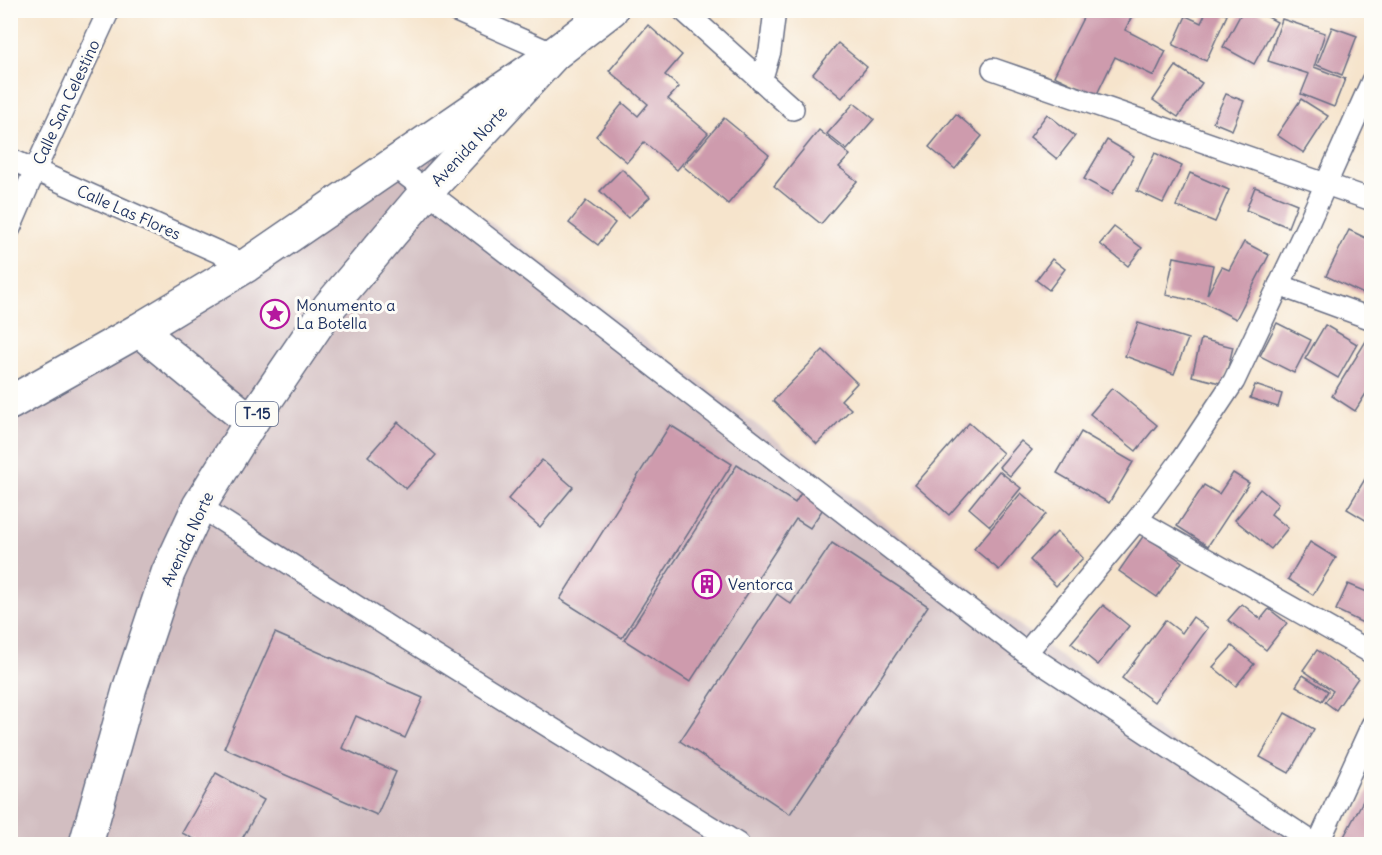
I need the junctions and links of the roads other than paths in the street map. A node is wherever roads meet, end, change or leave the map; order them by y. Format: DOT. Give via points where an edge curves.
graph roads {
  1 [pos="109,10"];
  2 [pos="454,10"];
  3 [pos="611,10"];
  4 [pos="683,10"];
  5 [pos="775,10"];
  6 [pos="554,54"];
  7 [pos="993,69"];
  8 [pos="761,81"];
  9 [pos="1371,81"];
  10 [pos="793,109"];
  11 [pos="10,159"];
  12 [pos="393,165"];
  13 [pos="35,170"];
  14 [pos="1326,184"];
  15 [pos="427,191"];
  16 [pos="1371,200"];
  17 [pos="10,228"];
  18 [pos="247,265"];
  19 [pos="1279,285"];
  20 [pos="1371,319"];
  21 [pos="140,330"];
  22 [pos="10,403"];
  23 [pos="251,422"];
  24 [pos="199,506"];
  25 [pos="1137,520"];
  26 [pos="1026,653"];
  27 [pos="1371,653"];
  28 [pos="1371,725"];
  29 [pos="86,844"];
  30 [pos="738,844"];
  31 [pos="1317,844"];
  1 -- 13 [label="street, Calle San Celestino"];
  2 -- 6 [label="street"];
  3 -- 6 [label="highway, Avenida Norte / T-15"];
  4 -- 8 [label="street"];
  5 -- 8 [label="street" via="770,51"];
  6 -- 12 [label="highway, Avenida Norte / T-15"];
  6 -- 15 [label="highway, Avenida Norte / T-15"];
  7 -- 14 [label="street"];
  8 -- 10 [label="street"];
  9 -- 14 [label="street"];
  11 -- 13 [label="street, Calle Las Flores"];
  12 -- 15 [label="street"];
  12 -- 18 [label="highway, Avenida Norte / T-15"];
  13 -- 17 [label="street, Calle San Celestino"];
  13 -- 18 [label="street, Calle Las Flores"];
  14 -- 16 [label="street"];
  14 -- 19 [label="street"];
  15 -- 23 [label="highway, Avenida Norte / T-15" via="328,307"];
  15 -- 26 [label="street"];
  18 -- 21 [label="highway, Avenida Norte / T-15"];
  19 -- 20 [label="street"];
  19 -- 25 [label="street" via="1234,381"];
  21 -- 22 [label="highway, Avenida Norte / T-15"];
  21 -- 23 [label="highway"];
  23 -- 24 [label="highway, Avenida Norte / T-15"];
  24 -- 29 [label="highway, Avenida Norte / T-15" via="168,573 130,687"];
  24 -- 30 [label="street"];
  25 -- 26 [label="street"];
  25 -- 27 [label="street"];
  26 -- 31 [label="street"];
  28 -- 31 [label="street"];
}
